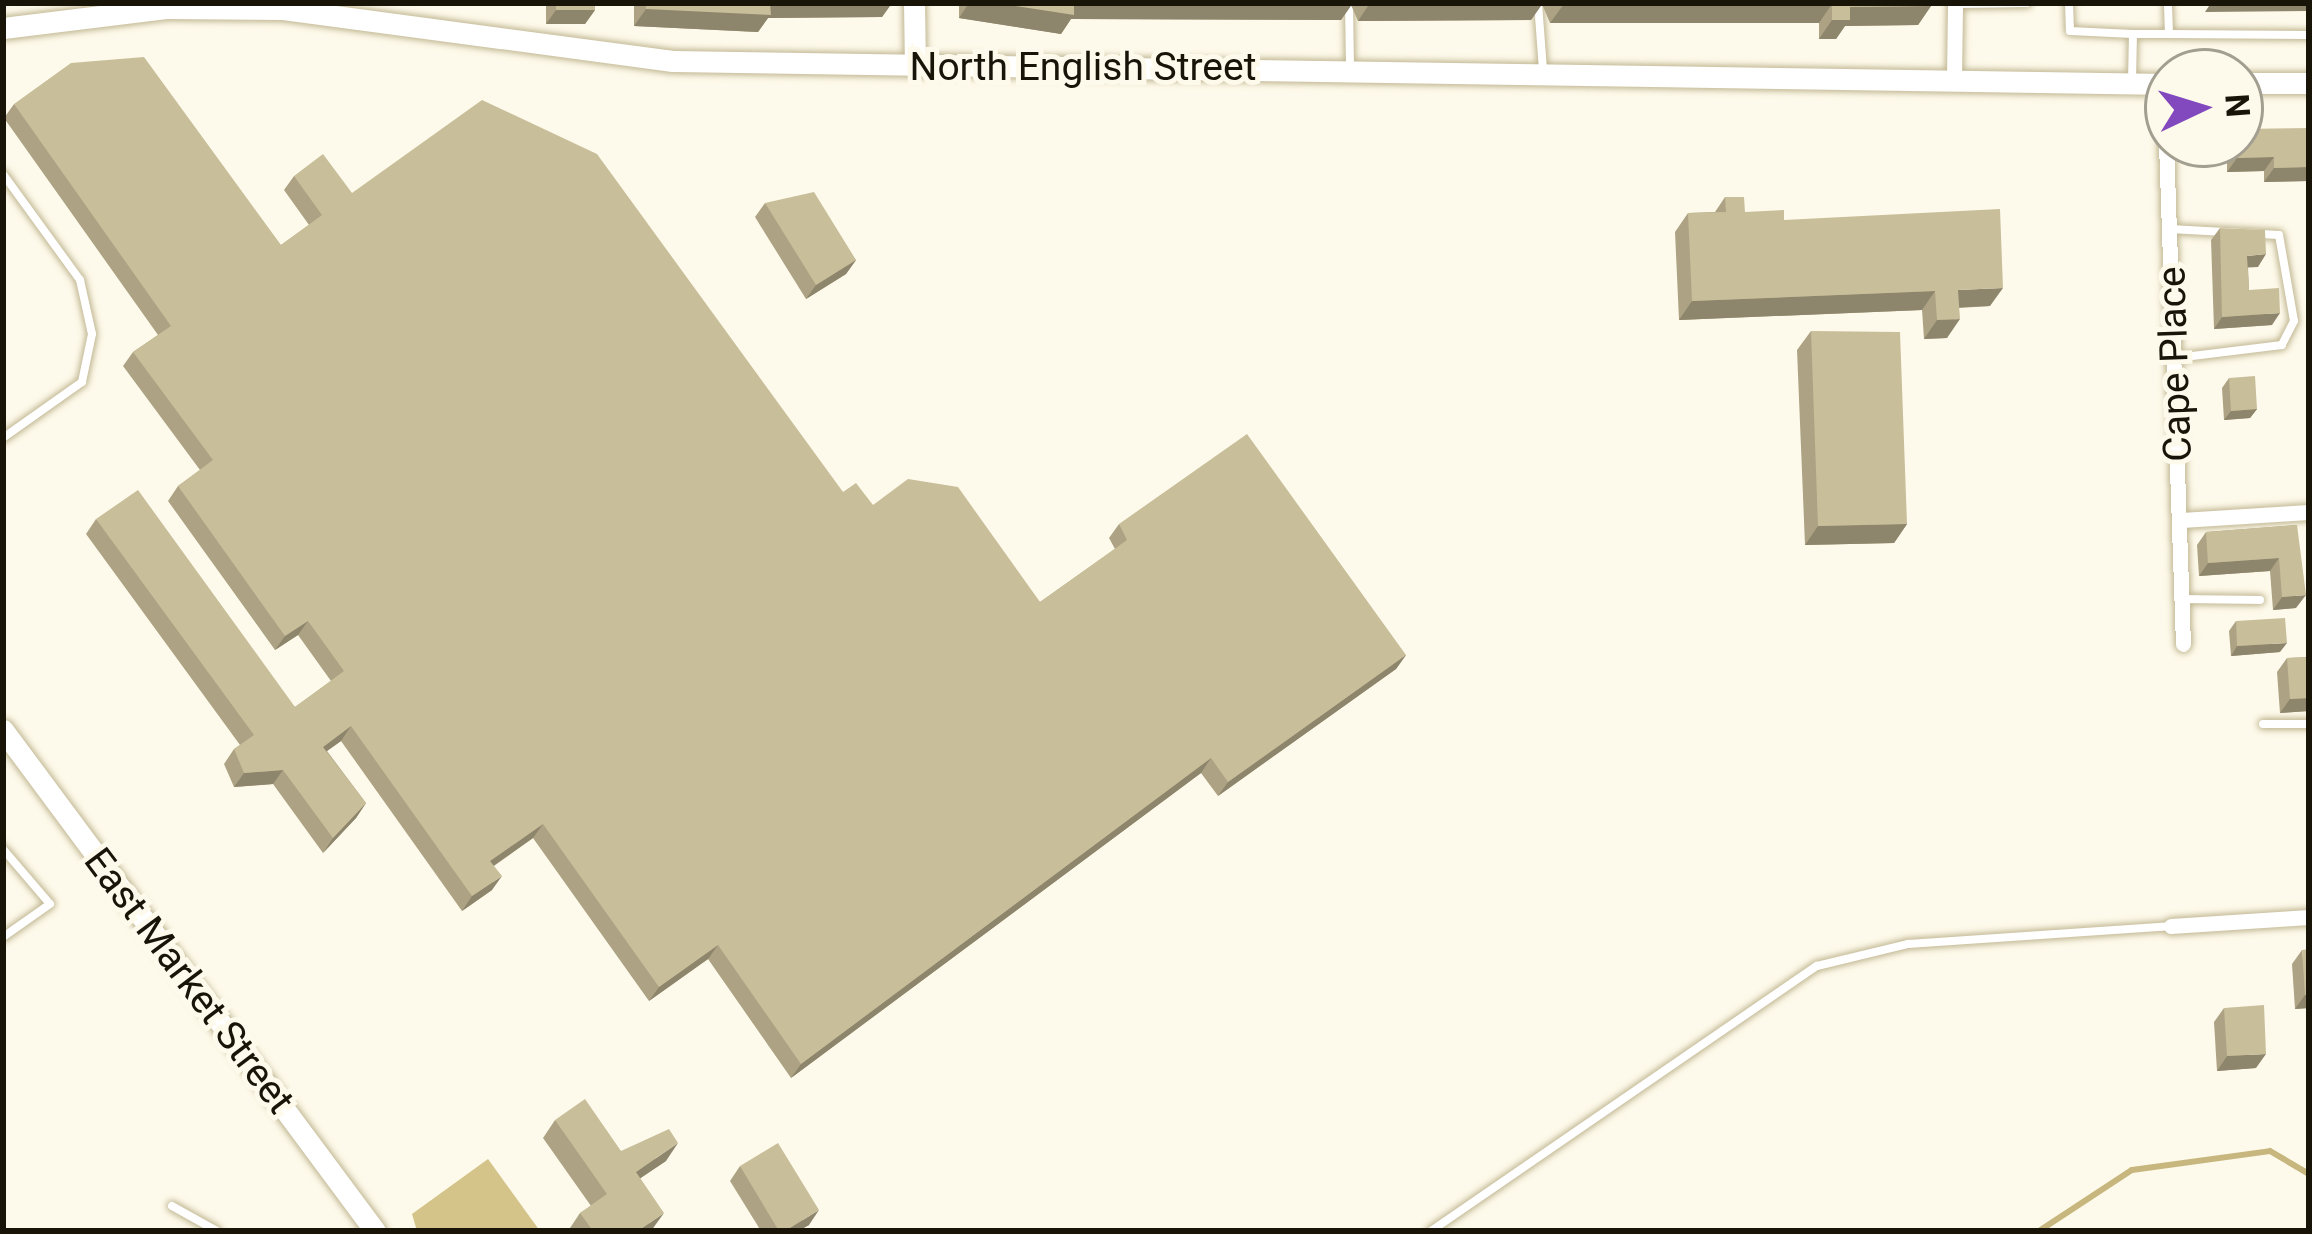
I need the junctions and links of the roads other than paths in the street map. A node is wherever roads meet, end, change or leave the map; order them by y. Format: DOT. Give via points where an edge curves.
graph roads {
  1 [pos="914,3"];
  2 [pos="1348,3"];
  3 [pos="1538,3"];
  4 [pos="1955,3"];
  5 [pos="2027,3"];
  6 [pos="2069,3"];
  7 [pos="2168,3"];
  8 [pos="3,28"];
  9 [pos="2133,34"];
  10 [pos="2169,34"];
  11 [pos="2309,35"];
  12 [pos="915,67"];
  13 [pos="1350,68"];
  14 [pos="1544,71"];
  15 [pos="1954,77"];
  16 [pos="2132,83"];
  17 [pos="2144,83"];
  18 [pos="2264,83"];
  19 [pos="2309,83"];
  20 [pos="2168,168"];
  21 [pos="3,174"];
  22 [pos="2170,230"];
  23 [pos="2174,358"];
  24 [pos="3,438"];
  25 [pos="2309,512"];
  26 [pos="2181,520"];
  27 [pos="2182,599"];
  28 [pos="2260,600"];
  29 [pos="2182,644"];
  30 [pos="2263,724"];
  31 [pos="2309,724"];
  32 [pos="4,733"];
  33 [pos="3,849"];
  34 [pos="2309,917"];
  35 [pos="2170,926"];
  36 [pos="3,937"];
  37 [pos="172,1206"];
  38 [pos="367,1228"];
  39 [pos="218,1231"];
  40 [pos="1430,1231"];
  1 -- 12 [label="street"];
  2 -- 13 [label="lane"];
  3 -- 14 [label="lane"];
  4 -- 5 [label="lane"];
  4 -- 15 [label="street"];
  6 -- 9 [label="lane" via="2070,32"];
  7 -- 10 [label="lane"];
  8 -- 12 [label="street, North English Street" via="166,8 283,9 559,52"];
  9 -- 10 [label="lane"];
  9 -- 16 [label="lane"];
  10 -- 11 [label="lane"];
  12 -- 13 [label="street, North English Street"];
  13 -- 14 [label="street, North English Street"];
  14 -- 15 [label="street, North English Street"];
  15 -- 16 [label="street, North English Street"];
  16 -- 17 [label="street, North English Street"];
  18 -- 19 [label="street"];
  20 -- 22 [label="street, Cape Place"];
  21 -- 24 [label="lane" via="80,280 92,334 82,382"];
  22 -- 23 [label="street, Cape Place"];
  22 -- 23 [label="lane" via="2278,235 2294,321 2282,345"];
  23 -- 26 [label="street, Cape Place"];
  25 -- 26 [label="street"];
  26 -- 27 [label="street, Cape Place"];
  27 -- 28 [label="lane"];
  27 -- 29 [label="street, Cape Place"];
  30 -- 31 [label="lane"];
  32 -- 38 [label="street, East Market Street"];
  33 -- 36 [label="lane" via="50,904"];
  34 -- 35 [label="street"];
  35 -- 40 [label="lane" via="1892,946 1817,966"];
  37 -- 39 [label="lane"];
}
